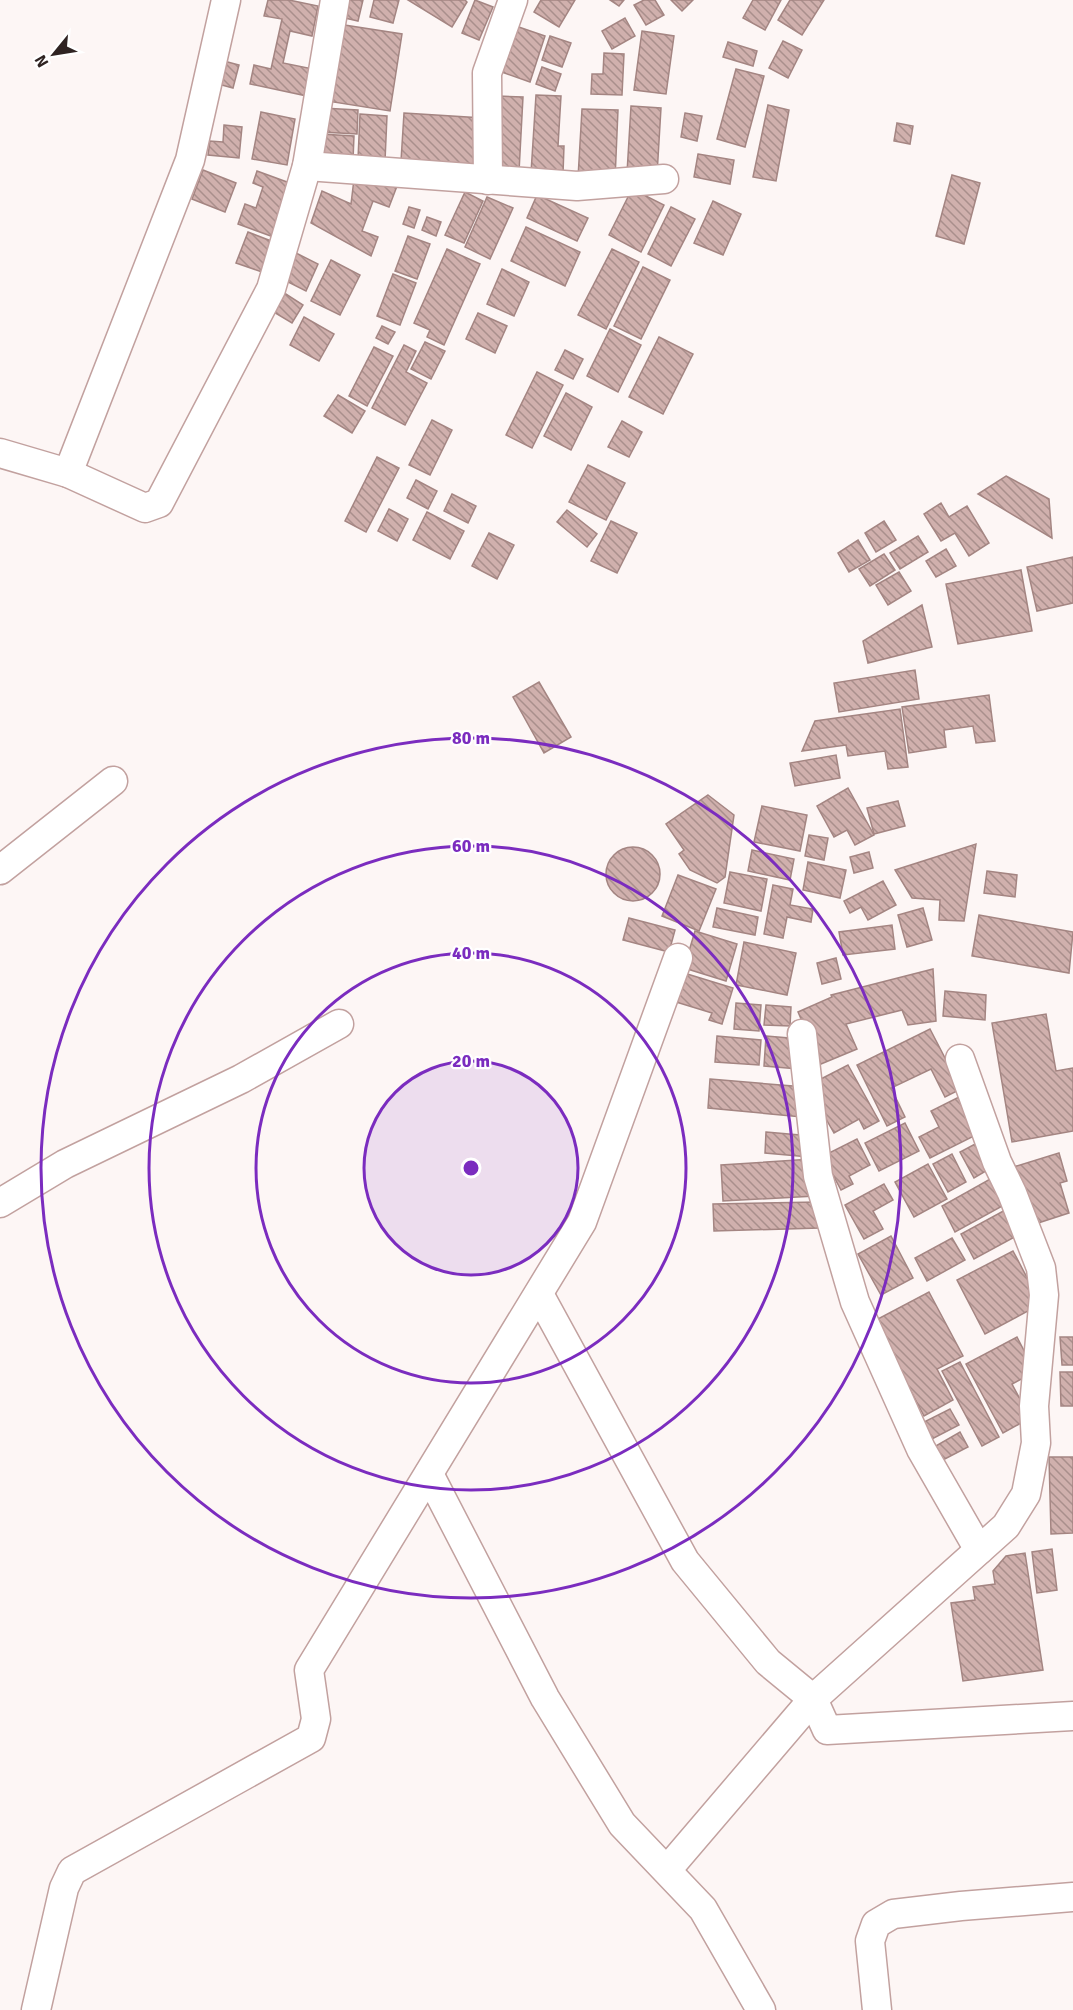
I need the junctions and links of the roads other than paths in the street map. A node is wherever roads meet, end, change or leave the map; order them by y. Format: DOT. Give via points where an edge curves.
graph roads {
  1 [pos="226,0"];
  2 [pos="335,0"];
  3 [pos="513,0"];
  4 [pos="307,166"];
  5 [pos="664,179"];
  6 [pos="488,180"];
  7 [pos="0,453"];
  8 [pos="68,472"];
  9 [pos="113,781"];
  10 [pos="0,870"];
  11 [pos="678,958"];
  12 [pos="339,1024"];
  13 [pos="802,1034"];
  14 [pos="960,1059"];
  15 [pos="0,1203"];
  16 [pos="539,1294"];
  17 [pos="429,1474"];
  18 [pos="979,1550"];
  19 [pos="813,1700"];
  20 [pos="1073,1716"];
  21 [pos="667,1870"];
  22 [pos="1073,1897"];
  23 [pos="36,2010"];
  24 [pos="761,2010"];
  25 [pos="877,2010"];
  1 -- 8 [label="street" via="190,160"];
  2 -- 4 [label="street"];
  3 -- 6 [label="street" via="487,73"];
  4 -- 6 [label="street"];
  4 -- 8 [label="street" via="272,289 159,503 145,508"];
  5 -- 6 [label="street" via="577,186"];
  7 -- 8 [label="street"];
  9 -- 10 [label="street"];
  11 -- 16 [label="street" via="582,1222"];
  12 -- 15 [label="street" via="242,1079 65,1164"];
  13 -- 18 [label="street" via="818,1176 855,1302 921,1449"];
  14 -- 18 [label="street" via="1041,1268 1044,1295 1034,1406 1036,1443 1026,1494 1006,1526"];
  16 -- 17 [label="street"];
  16 -- 19 [label="street" via="685,1561 768,1662"];
  17 -- 21 [label="street" via="550,1708 622,1824"];
  17 -- 23 [label="street" via="309,1670 316,1719 311,1738 72,1870 64,1888"];
  18 -- 19 [label="street"];
  19 -- 20 [label="street" via="827,1730"];
  19 -- 21 [label="street"];
  21 -- 24 [label="street" via="703,1909"];
  22 -- 25 [label="street" via="961,1906 893,1914 884,1919 876,1924 870,1941"];
}
